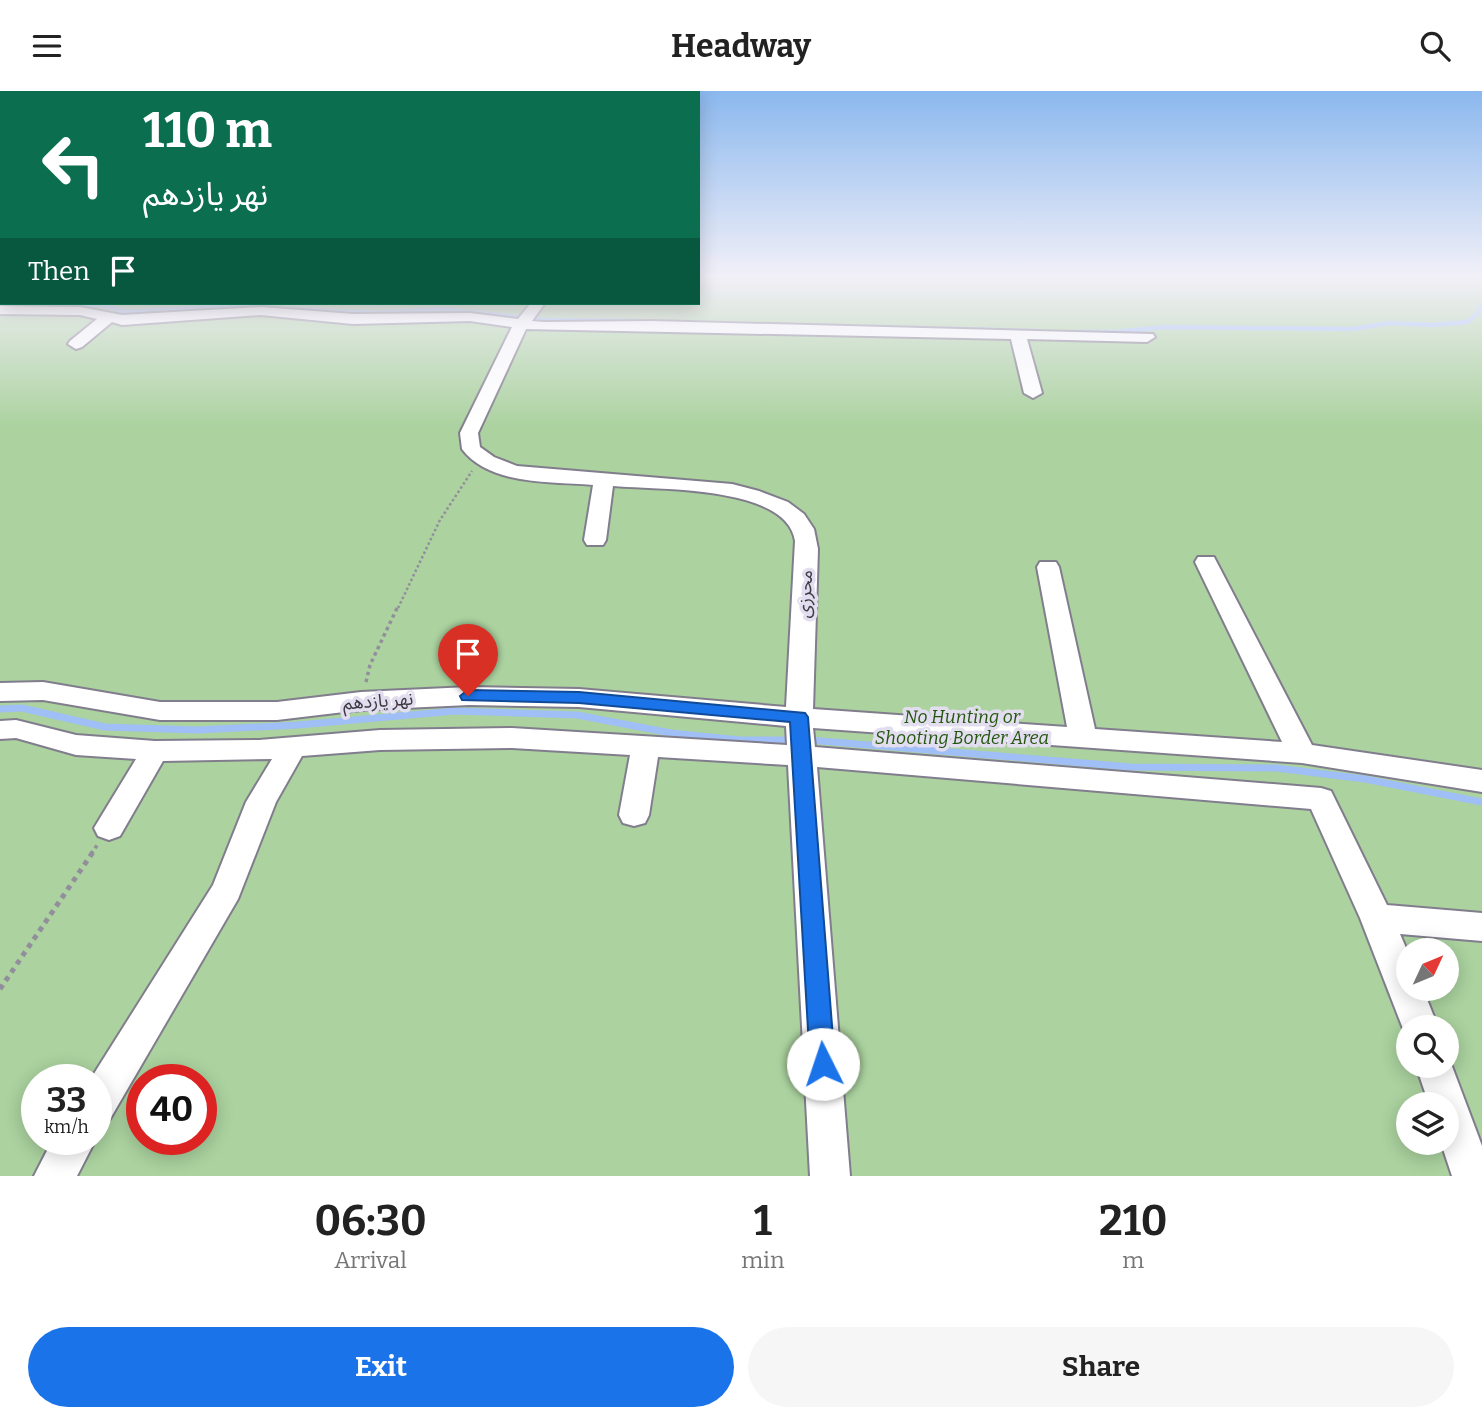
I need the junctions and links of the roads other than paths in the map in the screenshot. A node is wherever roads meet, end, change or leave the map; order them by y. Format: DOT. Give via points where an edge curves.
graph roads {
  1 [pos="96,328"];
  2 [pos="523,328"];
  3 [pos="818,328"];
  4 [pos="1018,336"];
  5 [pos="1147,337"];
  6 [pos="76,344"];
  7 [pos="1033,393"];
  8 [pos="604,480"];
  9 [pos="595,540"];
  10 [pos="1206,562"];
  11 [pos="1048,567"];
  12 [pos="0,692"];
  13 [pos="0,730"];
  14 [pos="800,737"];
  15 [pos="1083,738"];
  16 [pos="646,746"];
  17 [pos="293,747"];
  18 [pos="155,751"];
  19 [pos="1302,753"];
  20 [pos="1482,781"];
  21 [pos="634,815"];
  22 [pos="109,828"];
  23 [pos="1377,918"];
  24 [pos="1482,927"];
  25 [pos="1415,1015"];
  26 [pos="1439,1078"];
  27 [pos="112,1080"];
  28 [pos="66,1155"];
  29 [pos="54,1176"];
  30 [pos="830,1176"];
  31 [pos="1472,1176"];
  1 -- 6 [label="street"];
  2 -- 8 [label="street, محرزی" via="469,433 471,449 513,472"];
  3 -- 4 [label="street"];
  4 -- 5 [label="street"];
  4 -- 7 [label="street"];
  8 -- 9 [label="street"];
  8 -- 14 [label="street, محرزی" via="733,490 765,497 803,527 807,549"];
  10 -- 19 [label="street"];
  11 -- 15 [label="street"];
  12 -- 14 [label="street, نهر یازدهم" via="43,691 160,711 277,711 468,696 579,698 702,711"];
  13 -- 18 [label="street" via="16,729 76,745"];
  14 -- 15 [label="street"];
  14 -- 16 [label="street"];
  14 -- 23 [label="street" via="1321,799"];
  14 -- 30 [label="street, محرزی"];
  15 -- 19 [label="street"];
  16 -- 17 [label="street" via="512,738"];
  16 -- 21 [label="street"];
  17 -- 18 [label="street"];
  17 -- 27 [label="street" via="261,801 227,890"];
  18 -- 22 [label="street"];
  19 -- 20 [label="street"];
  23 -- 24 [label="street"];
  23 -- 25 [label="street"];
  26 -- 31 [label="street"];
  28 -- 29 [label="street"];
}
